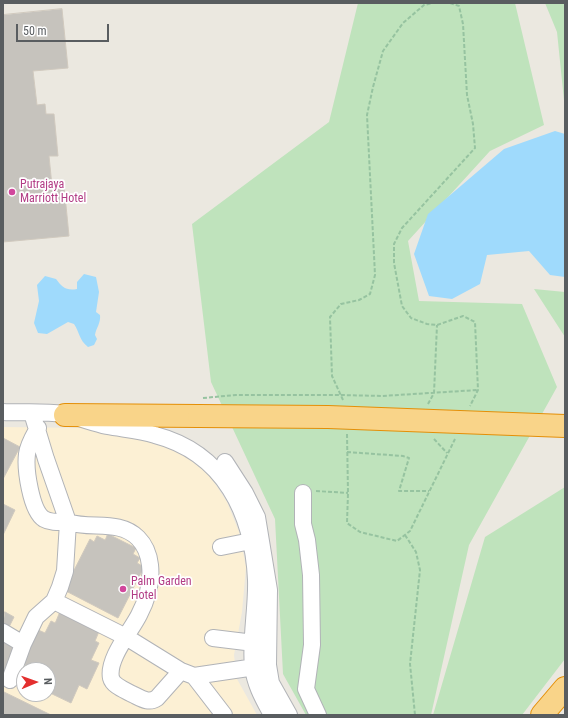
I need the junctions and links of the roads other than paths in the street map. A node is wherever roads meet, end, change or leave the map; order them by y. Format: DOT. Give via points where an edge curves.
graph roads {
  1 [pos="3,412"];
  2 [pos="32,413"];
  3 [pos="65,415"];
  4 [pos="565,426"];
  5 [pos="38,428"];
  6 [pos="225,462"];
  7 [pos="303,493"];
  8 [pos="68,522"];
  9 [pos="251,541"];
  10 [pos="222,547"];
  11 [pos="54,601"];
  12 [pos="3,632"];
  13 [pos="126,637"];
  14 [pos="213,638"];
  15 [pos="254,643"];
  16 [pos="23,644"];
  17 [pos="260,666"];
  18 [pos="188,674"];
  19 [pos="10,680"];
  20 [pos="565,688"];
  21 [pos="224,715"];
  22 [pos="272,715"];
  23 [pos="289,715"];
  24 [pos="318,715"];
  25 [pos="542,715"];
  1 -- 2 [label="street"];
  2 -- 3 [label="street"];
  2 -- 5 [label="street"];
  3 -- 4 [label="highway, bridge" via="198,407 328,417"];
  3 -- 9 [label="street" via="156,435 185,447 206,461 224,480 238,501 249,528"];
  5 -- 8 [label="street"];
  5 -- 8 [label="street" via="30,442 27,455 31,493 36,510 43,519 50,522"];
  6 -- 17 [label="street" via="257,517 269,590"];
  7 -- 24 [label="street" via="302,524 307,540 311,575 312,629 306,689"];
  8 -- 11 [label="street" via="65,572"];
  8 -- 13 [label="street" via="117,527 138,538 146,549 151,574 150,588 140,614"];
  9 -- 10 [label="street"];
  9 -- 15 [label="street" via="256,580"];
  11 -- 13 [label="street"];
  11 -- 16 [label="street" via="36,617"];
  12 -- 16 [label="street"];
  13 -- 18 [label="street"];
  13 -- 18 [label="street" via="118,650 111,671 111,679 116,685 146,701 152,701"];
  14 -- 15 [label="street"];
  15 -- 17 [label="street"];
  16 -- 19 [label="street"];
  17 -- 18 [label="street"];
  17 -- 22 [label="street" via="258,687"];
  17 -- 23 [label="street"];
  18 -- 21 [label="street"];
  20 -- 25 [label="highway"];
}
